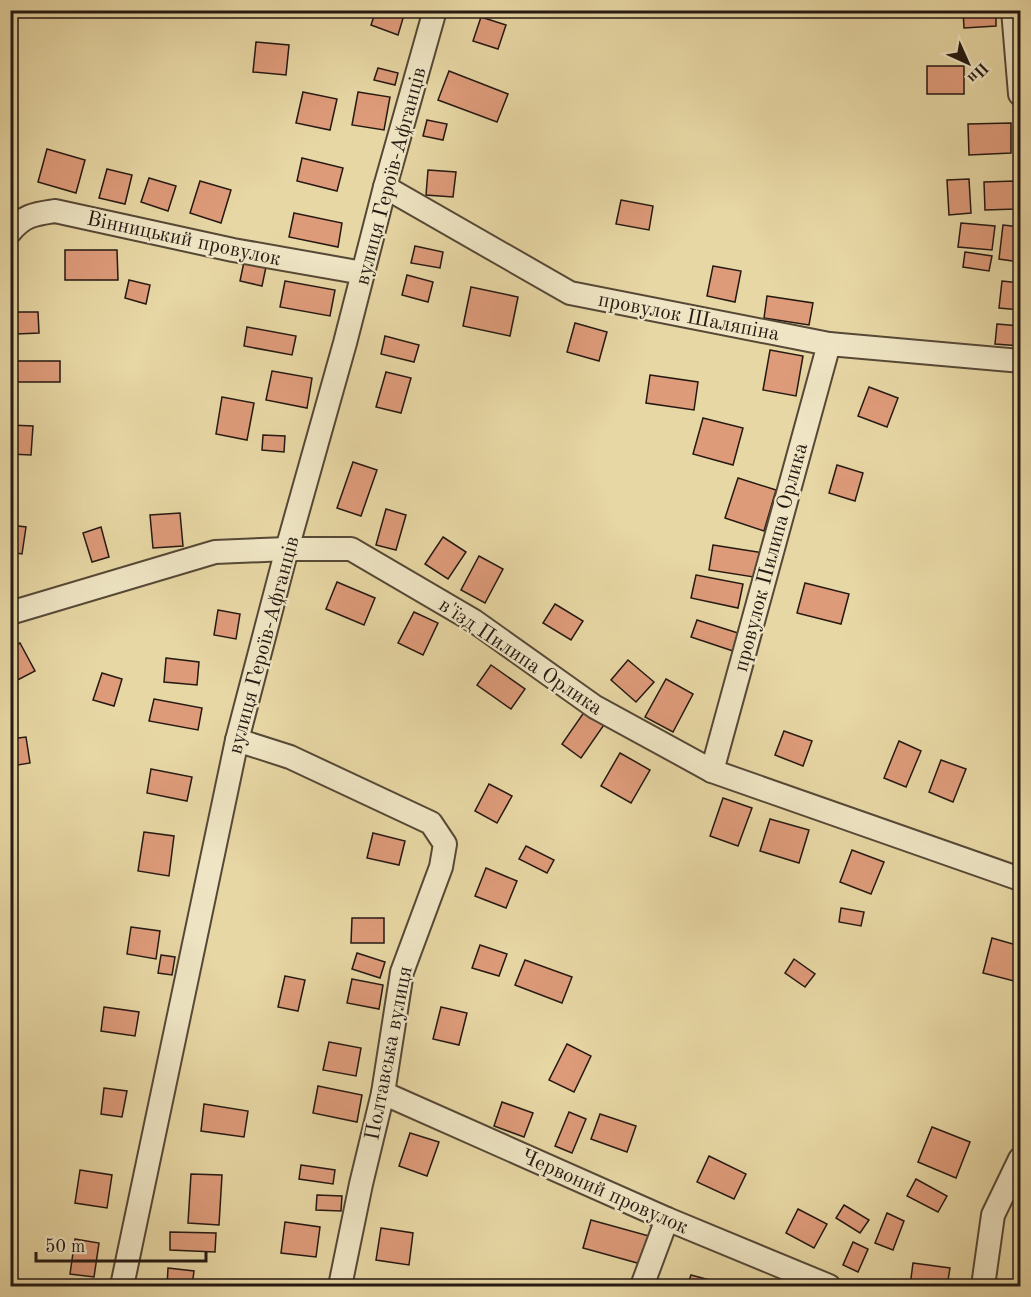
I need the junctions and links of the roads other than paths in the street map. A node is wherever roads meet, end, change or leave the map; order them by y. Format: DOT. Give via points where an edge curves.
graph roads {
  1 [pos="435,10"];
  2 [pos="1013,10"];
  3 [pos="1020,94"];
  4 [pos="385,187"];
  5 [pos="10,231"];
  6 [pos="363,273"];
  7 [pos="829,344"];
  8 [pos="1020,361"];
  9 [pos="287,549"];
  10 [pos="10,613"];
  11 [pos="237,740"];
  12 [pos="712,771"];
  13 [pos="1020,879"];
  14 [pos="383,1093"];
  15 [pos="1020,1159"];
  16 [pos="667,1220"];
  17 [pos="122,1287"];
  18 [pos="340,1287"];
  19 [pos="642,1287"];
  20 [pos="829,1287"];
  21 [pos="983,1287"];
  1 -- 4 [label="street, вулиця Героїв-Афганців"];
  2 -- 3 [label="street"];
  4 -- 6 [label="street, вулиця Героїв-Афганців"];
  4 -- 7 [label="street, провулок Шаляпіна" via="570,293"];
  5 -- 6 [label="street, Вінницький провулок" via="33,214 55,211 233,250"];
  6 -- 9 [label="street, вулиця Героїв-Афганців"];
  7 -- 8 [label="street, провулок Шаляпіна"];
  7 -- 12 [label="street, провулок Пилипа Орлика"];
  9 -- 10 [label="street, в'їзд Пилипа Орлика" via="215,552"];
  9 -- 11 [label="street, вулиця Героїв-Афганців"];
  9 -- 12 [label="street, в'їзд Пилипа Орлика" via="351,549 474,621 595,708"];
  11 -- 14 [label="street, Полтавська вулиця" via="290,757 431,823 445,844 441,867 402,972"];
  11 -- 17 [label="street, вулиця Героїв-Афганців"];
  12 -- 13 [label="street, в'їзд Пилипа Орлика"];
  14 -- 16 [label="street, Червоний провулок"];
  14 -- 18 [label="street, Полтавська вулиця"];
  15 -- 21 [label="street" via="993,1215"];
  16 -- 19 [label="street"];
  16 -- 20 [label="street, Червоний провулок"];
}
